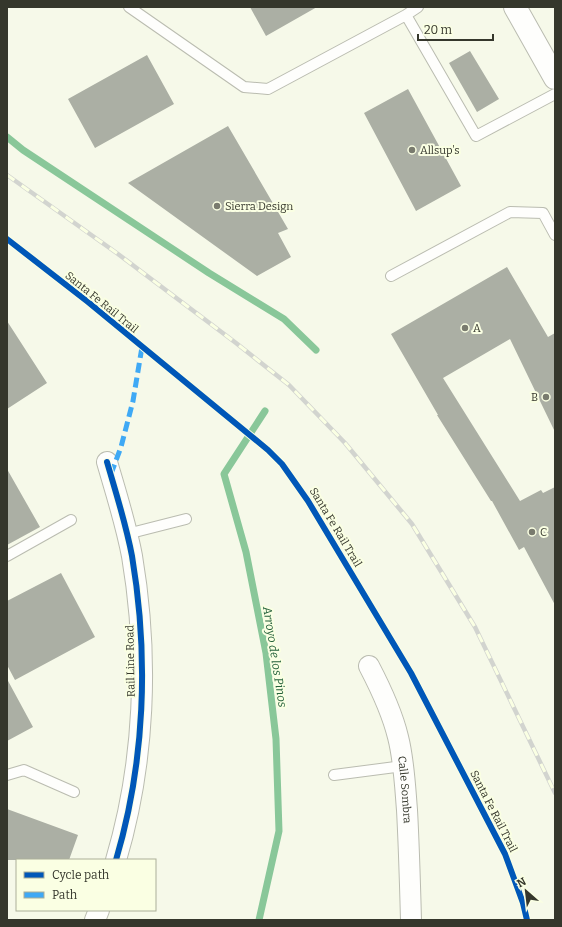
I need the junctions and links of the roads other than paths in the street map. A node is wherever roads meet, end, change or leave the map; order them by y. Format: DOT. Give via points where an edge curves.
graph roads {
  1 [pos="129,7"];
  2 [pos="418,7"];
  3 [pos="515,7"];
  4 [pos="406,15"];
  5 [pos="555,78"];
  6 [pos="555,94"];
  7 [pos="555,235"];
  8 [pos="392,276"];
  9 [pos="107,462"];
  10 [pos="186,519"];
  11 [pos="71,520"];
  12 [pos="127,534"];
  13 [pos="7,556"];
  14 [pos="369,666"];
  15 [pos="403,766"];
  16 [pos="7,775"];
  17 [pos="334,775"];
  18 [pos="74,792"];
  19 [pos="116,859"];
  20 [pos="411,920"];
  1 -- 4 [label="lane" via="244,87 268,89"];
  2 -- 4 [label="lane"];
  3 -- 5 [label="street"];
  4 -- 6 [label="lane" via="476,136"];
  7 -- 8 [label="lane" via="542,212 510,212"];
  9 -- 12 [label="street, Rail Line Road"];
  10 -- 12 [label="lane"];
  11 -- 13 [label="lane"];
  12 -- 19 [label="street, Rail Line Road" via="138,596 142,687 135,778"];
  14 -- 15 [label="street, Calle Sombra" via="391,712"];
  15 -- 17 [label="lane"];
  15 -- 20 [label="street, Calle Sombra"];
  16 -- 18 [label="lane" via="24,770"];
}
